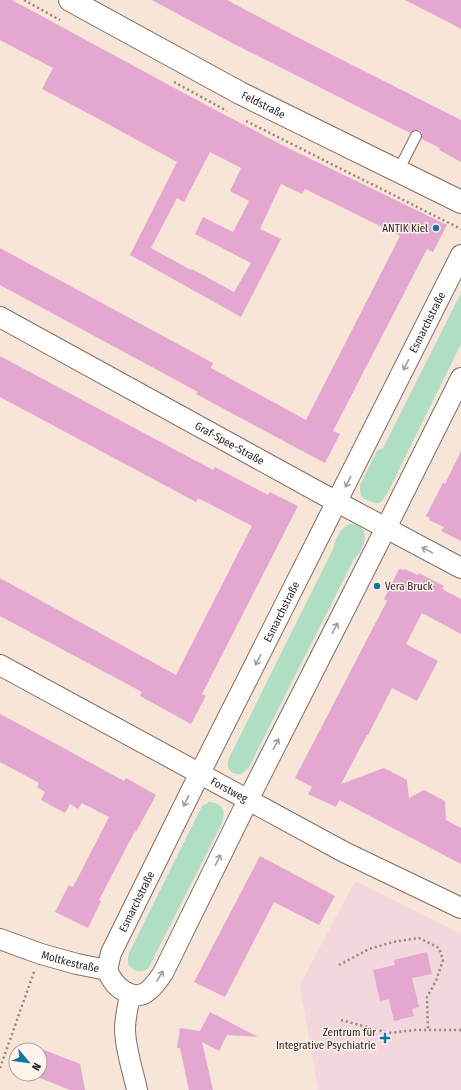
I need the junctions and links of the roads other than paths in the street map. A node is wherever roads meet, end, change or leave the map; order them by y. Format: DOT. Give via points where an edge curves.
graph roads {
  1 [pos="70,0"];
  2 [pos="416,136"];
  3 [pos="398,171"];
  4 [pos="461,202"];
  5 [pos="461,256"];
  6 [pos="0,317"];
  7 [pos="461,378"];
  8 [pos="338,502"];
  9 [pos="386,528"];
  10 [pos="461,568"];
  11 [pos="0,666"];
  12 [pos="200,773"];
  13 [pos="248,800"];
  14 [pos="461,908"];
  15 [pos="0,939"];
  16 [pos="107,970"];
  17 [pos="130,995"];
  18 [pos="137,1090"];
  1 -- 3 [label="street, Feldstraße" via="240,93"];
  2 -- 3 [label="lane"];
  3 -- 4 [label="street, Feldstraße"];
  5 -- 8 [label="street, Esmarchstraße, one-way"];
  6 -- 8 [label="street, Graf-Spee-Straße"];
  7 -- 9 [label="street"];
  8 -- 9 [label="street, Graf-Spee-Straße"];
  8 -- 12 [label="street, Esmarchstraße, one-way"];
  10 -- 9 [label="street, Graf-Spee-Straße, one-way"];
  13 -- 9 [label="street, one-way"];
  11 -- 12 [label="street, Forstweg"];
  12 -- 13 [label="street, Forstweg"];
  12 -- 16 [label="street, Esmarchstraße, one-way" via="111,953"];
  13 -- 14 [label="street, Forstweg" via="344,852"];
  17 -- 13 [label="street, one-way" via="145,994 163,973"];
  15 -- 16 [label="street, Moltkestraße" via="41,954"];
  16 -- 17 [label="street, Moltkestraße" via="118,987"];
  17 -- 18 [label="street" via="125,1033"];
}
